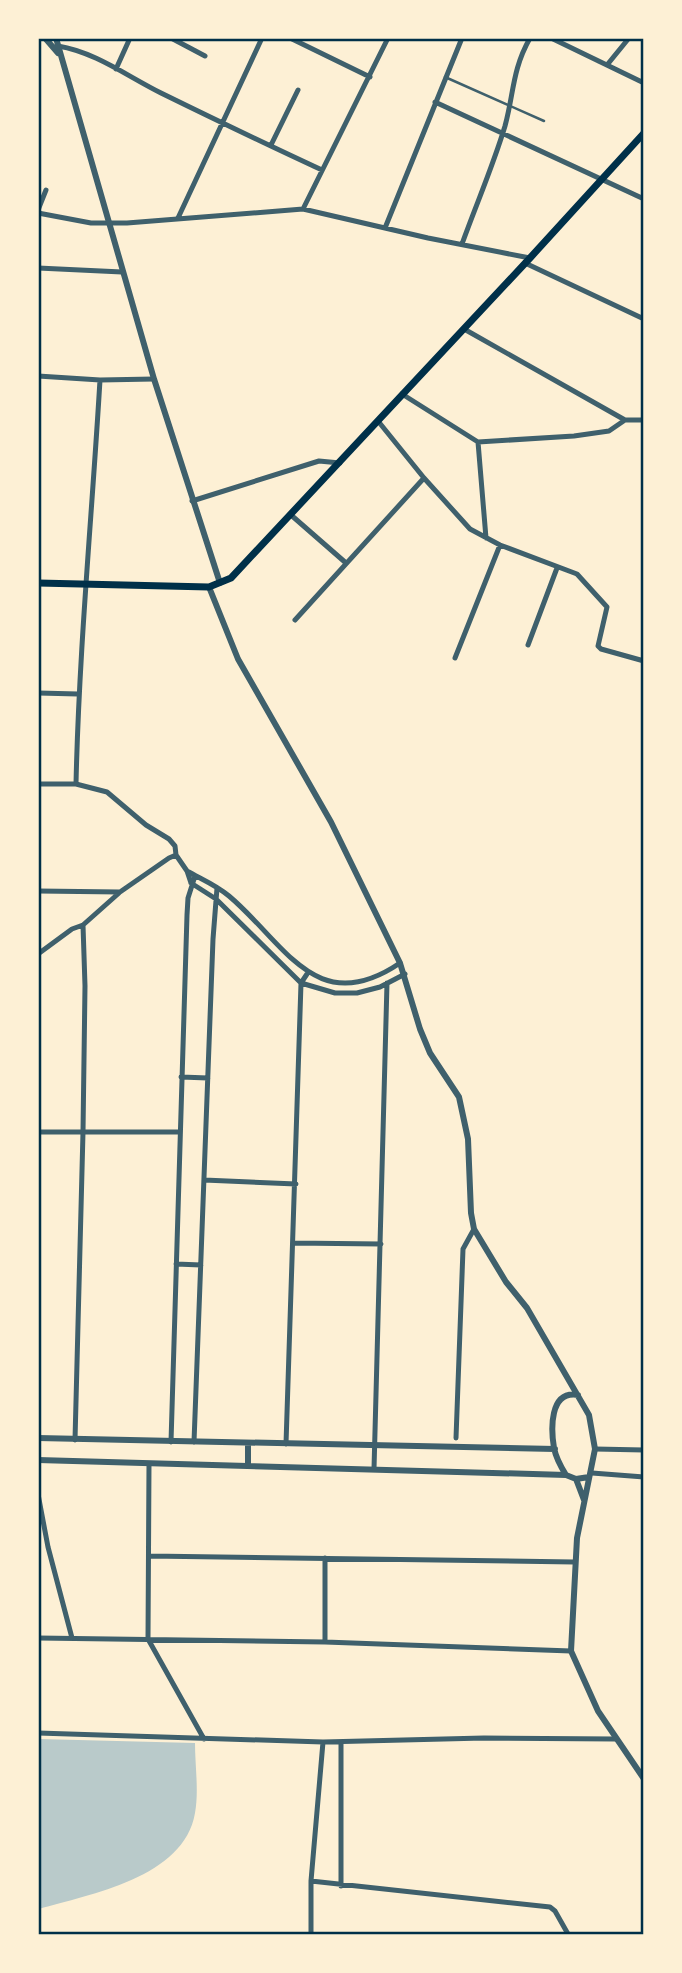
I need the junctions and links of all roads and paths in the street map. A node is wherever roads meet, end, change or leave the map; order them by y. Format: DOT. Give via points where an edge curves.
graph roads {
  1 [pos="45,38"];
  2 [pos="130,38"];
  3 [pos="171,38"];
  4 [pos="262,38"];
  5 [pos="290,38"];
  6 [pos="388,38"];
  7 [pos="462,38"];
  8 [pos="530,38"];
  9 [pos="551,38"];
  10 [pos="629,38"];
  11 [pos="57,42"];
  12 [pos="59,55"];
  13 [pos="205,55"];
  14 [pos="607,65"];
  15 [pos="116,69"];
  16 [pos="370,77"];
  17 [pos="445,77"];
  18 [pos="643,83"];
  19 [pos="298,90"];
  20 [pos="435,102"];
  21 [pos="510,108"];
  22 [pos="544,121"];
  23 [pos="223,123"];
  24 [pos="503,132"];
  25 [pos="643,133"];
  26 [pos="271,145"];
  27 [pos="321,170"];
  28 [pos="601,177"];
  29 [pos="46,190"];
  30 [pos="643,199"];
  31 [pos="303,209"];
  32 [pos="38,211"];
  33 [pos="177,218"];
  34 [pos="108,223"];
  35 [pos="385,228"];
  36 [pos="462,244"];
  37 [pos="528,260"];
  38 [pos="38,268"];
  39 [pos="122,272"];
  40 [pos="643,319"];
  41 [pos="464,329"];
  42 [pos="38,376"];
  43 [pos="154,379"];
  44 [pos="100,380"];
  45 [pos="402,394"];
  46 [pos="625,420"];
  47 [pos="643,420"];
  48 [pos="378,421"];
  49 [pos="478,442"];
  50 [pos="340,463"];
  51 [pos="424,478"];
  52 [pos="192,501"];
  53 [pos="291,515"];
  54 [pos="486,538"];
  55 [pos="500,545"];
  56 [pos="346,563"];
  57 [pos="557,568"];
  58 [pos="38,583"];
  59 [pos="88,583"];
  60 [pos="220,583"];
  61 [pos="209,587"];
  62 [pos="295,620"];
  63 [pos="528,645"];
  64 [pos="455,658"];
  65 [pos="643,661"];
  66 [pos="38,693"];
  67 [pos="78,694"];
  68 [pos="38,784"];
  69 [pos="76,784"];
  70 [pos="176,855"];
  71 [pos="187,871"];
  72 [pos="195,876"];
  73 [pos="191,883"];
  74 [pos="217,888"];
  75 [pos="38,891"];
  76 [pos="120,892"];
  77 [pos="216,898"];
  78 [pos="83,925"];
  79 [pos="38,954"];
  80 [pos="400,962"];
  81 [pos="307,974"];
  82 [pos="405,974"];
  83 [pos="323,979"];
  84 [pos="301,983"];
  85 [pos="387,983"];
  86 [pos="321,989"];
  87 [pos="181,1077"];
  88 [pos="208,1078"];
  89 [pos="38,1132"];
  90 [pos="83,1132"];
  91 [pos="180,1132"];
  92 [pos="204,1180"];
  93 [pos="296,1184"];
  94 [pos="474,1229"];
  95 [pos="293,1243"];
  96 [pos="382,1244"];
  97 [pos="176,1264"];
  98 [pos="201,1265"];
  99 [pos="578,1395"];
  100 [pos="38,1438"];
  101 [pos="457,1438"];
  102 [pos="75,1440"];
  103 [pos="171,1442"];
  104 [pos="194,1442"];
  105 [pos="248,1443"];
  106 [pos="286,1444"];
  107 [pos="376,1445"];
  108 [pos="555,1449"];
  109 [pos="595,1449"];
  110 [pos="643,1450"];
  111 [pos="38,1460"];
  112 [pos="149,1464"];
  113 [pos="248,1466"];
  114 [pos="374,1469"];
  115 [pos="566,1475"];
  116 [pos="591,1475"];
  117 [pos="643,1477"];
  118 [pos="576,1479"];
  119 [pos="38,1494"];
  120 [pos="584,1501"];
  121 [pos="38,1547"];
  122 [pos="48,1547"];
  123 [pos="149,1556"];
  124 [pos="325,1558"];
  125 [pos="574,1562"];
  126 [pos="38,1638"];
  127 [pos="72,1638"];
  128 [pos="148,1639"];
  129 [pos="325,1642"];
  130 [pos="571,1651"];
  131 [pos="38,1733"];
  132 [pos="204,1739"];
  133 [pos="615,1739"];
  134 [pos="323,1742"];
  135 [pos="341,1742"];
  136 [pos="643,1779"];
  137 [pos="311,1881"];
  138 [pos="341,1886"];
  139 [pos="311,1934"];
  140 [pos="568,1934"];
  1 -- 12 [label="street"];
  2 -- 15 [label="street"];
  3 -- 13 [label="street"];
  4 -- 23 [label="street"];
  5 -- 16 [label="street"];
  6 -- 16 [label="street"];
  7 -- 17 [label="street"];
  8 -- 21 [label="street" via="515,70"];
  9 -- 14 [label="street"];
  10 -- 14 [label="street"];
  11 -- 12 [label="street"];
  11 -- 15 [label="street"];
  12 -- 34 [label="street"];
  14 -- 18 [label="street"];
  15 -- 23 [label="street"];
  16 -- 27 [label="street"];
  17 -- 20 [label="street"];
  17 -- 21 [label="lane"];
  19 -- 26 [label="street"];
  20 -- 24 [label="street"];
  20 -- 35 [label="street"];
  21 -- 22 [label="lane"];
  21 -- 24 [label="street"];
  23 -- 26 [label="street"];
  23 -- 33 [label="street"];
  24 -- 28 [label="street"];
  24 -- 36 [label="street"];
  25 -- 28 [label="main road"];
  26 -- 27 [label="street"];
  27 -- 31 [label="street"];
  28 -- 30 [label="street"];
  28 -- 37 [label="main road"];
  29 -- 32 [label="street"];
  31 -- 33 [label="street"];
  31 -- 35 [label="street"];
  32 -- 34 [label="street" via="73,221"];
  33 -- 34 [label="street"];
  34 -- 39 [label="street"];
  35 -- 36 [label="street"];
  36 -- 37 [label="street"];
  37 -- 40 [label="street"];
  37 -- 41 [label="main road"];
  38 -- 39 [label="street"];
  39 -- 43 [label="street"];
  41 -- 45 [label="main road"];
  41 -- 46 [label="street"];
  42 -- 44 [label="street"];
  43 -- 44 [label="street"];
  43 -- 52 [label="street"];
  44 -- 59 [label="street"];
  45 -- 48 [label="main road"];
  45 -- 49 [label="street"];
  46 -- 47 [label="street"];
  46 -- 49 [label="street" via="610,430 574,436"];
  48 -- 50 [label="main road"];
  48 -- 51 [label="street"];
  49 -- 54 [label="street"];
  50 -- 52 [label="street" via="319,461"];
  50 -- 53 [label="main road"];
  51 -- 54 [label="street" via="463,523"];
  51 -- 56 [label="street"];
  52 -- 60 [label="street"];
  53 -- 56 [label="street"];
  53 -- 60 [label="main road" via="237,573"];
  54 -- 55 [label="street"];
  55 -- 57 [label="street"];
  55 -- 64 [label="street"];
  56 -- 62 [label="street"];
  57 -- 63 [label="street"];
  57 -- 65 [label="street" via="577,574 607,607 598,641 601,649"];
  58 -- 59 [label="main road"];
  59 -- 61 [label="main road"];
  59 -- 67 [label="street"];
  60 -- 61 [label="main road"];
  61 -- 80 [label="street" via="238,659 331,822"];
  66 -- 67 [label="street"];
  67 -- 69 [label="street"];
  68 -- 69 [label="street"];
  69 -- 70 [label="street" via="118,799 169,839"];
  70 -- 71 [label="street"];
  70 -- 76 [label="street"];
  71 -- 72 [label="street"];
  71 -- 73 [label="street"];
  72 -- 73 [label="street"];
  72 -- 74 [label="street"];
  73 -- 77 [label="street"];
  73 -- 87 [label="street"];
  74 -- 77 [label="street"];
  74 -- 81 [label="street"];
  75 -- 76 [label="street"];
  76 -- 78 [label="street"];
  77 -- 84 [label="street"];
  77 -- 88 [label="street"];
  78 -- 79 [label="street"];
  78 -- 90 [label="street"];
  80 -- 82 [label="street"];
  80 -- 83 [label="street" via="382,975 357,982"];
  81 -- 83 [label="street"];
  81 -- 84 [label="street"];
  82 -- 85 [label="street"];
  82 -- 94 [label="street" via="430,1052 461,1102"];
  83 -- 86 [label="street"];
  84 -- 86 [label="street"];
  84 -- 93 [label="street"];
  85 -- 86 [label="street" via="345,994"];
  85 -- 96 [label="street"];
  87 -- 88 [label="street"];
  87 -- 91 [label="street"];
  88 -- 92 [label="street"];
  89 -- 90 [label="street"];
  90 -- 91 [label="street"];
  90 -- 102 [label="street"];
  91 -- 97 [label="street"];
  92 -- 93 [label="street"];
  92 -- 98 [label="street"];
  93 -- 95 [label="street"];
  94 -- 99 [label="street"];
  94 -- 101 [label="street" via="463,1249"];
  95 -- 96 [label="street"];
  95 -- 106 [label="street"];
  96 -- 107 [label="street"];
  97 -- 98 [label="street"];
  97 -- 103 [label="street"];
  98 -- 104 [label="street"];
  99 -- 108 [label="street" via="562,1397 557,1403"];
  99 -- 109 [label="street" via="589,1415"];
  100 -- 102 [label="street"];
  102 -- 103 [label="street"];
  103 -- 104 [label="street"];
  104 -- 105 [label="street"];
  105 -- 106 [label="street"];
  105 -- 113 [label="street"];
  106 -- 107 [label="street"];
  107 -- 108 [label="street"];
  107 -- 114 [label="street"];
  108 -- 115 [label="street"];
  109 -- 110 [label="street"];
  109 -- 116 [label="street"];
  111 -- 112 [label="street"];
  112 -- 113 [label="street"];
  112 -- 123 [label="street"];
  113 -- 114 [label="street"];
  114 -- 115 [label="street"];
  115 -- 118 [label="street"];
  116 -- 117 [label="street"];
  116 -- 118 [label="street"];
  116 -- 120 [label="street"];
  118 -- 120 [label="street"];
  119 -- 122 [label="street"];
  120 -- 125 [label="street"];
  121 -- 122 [label="street"];
  122 -- 127 [label="street"];
  123 -- 124 [label="street"];
  123 -- 128 [label="street"];
  124 -- 125 [label="street"];
  124 -- 129 [label="street"];
  125 -- 130 [label="street"];
  126 -- 127 [label="street"];
  127 -- 128 [label="street"];
  128 -- 129 [label="street"];
  128 -- 132 [label="street"];
  129 -- 130 [label="street"];
  130 -- 133 [label="street"];
  131 -- 132 [label="street"];
  132 -- 134 [label="street"];
  133 -- 135 [label="street"];
  133 -- 136 [label="street"];
  134 -- 135 [label="street"];
  134 -- 137 [label="street"];
  135 -- 138 [label="street"];
  137 -- 138 [label="street"];
  137 -- 139 [label="street"];
  138 -- 140 [label="street" via="550,1907"];
}
